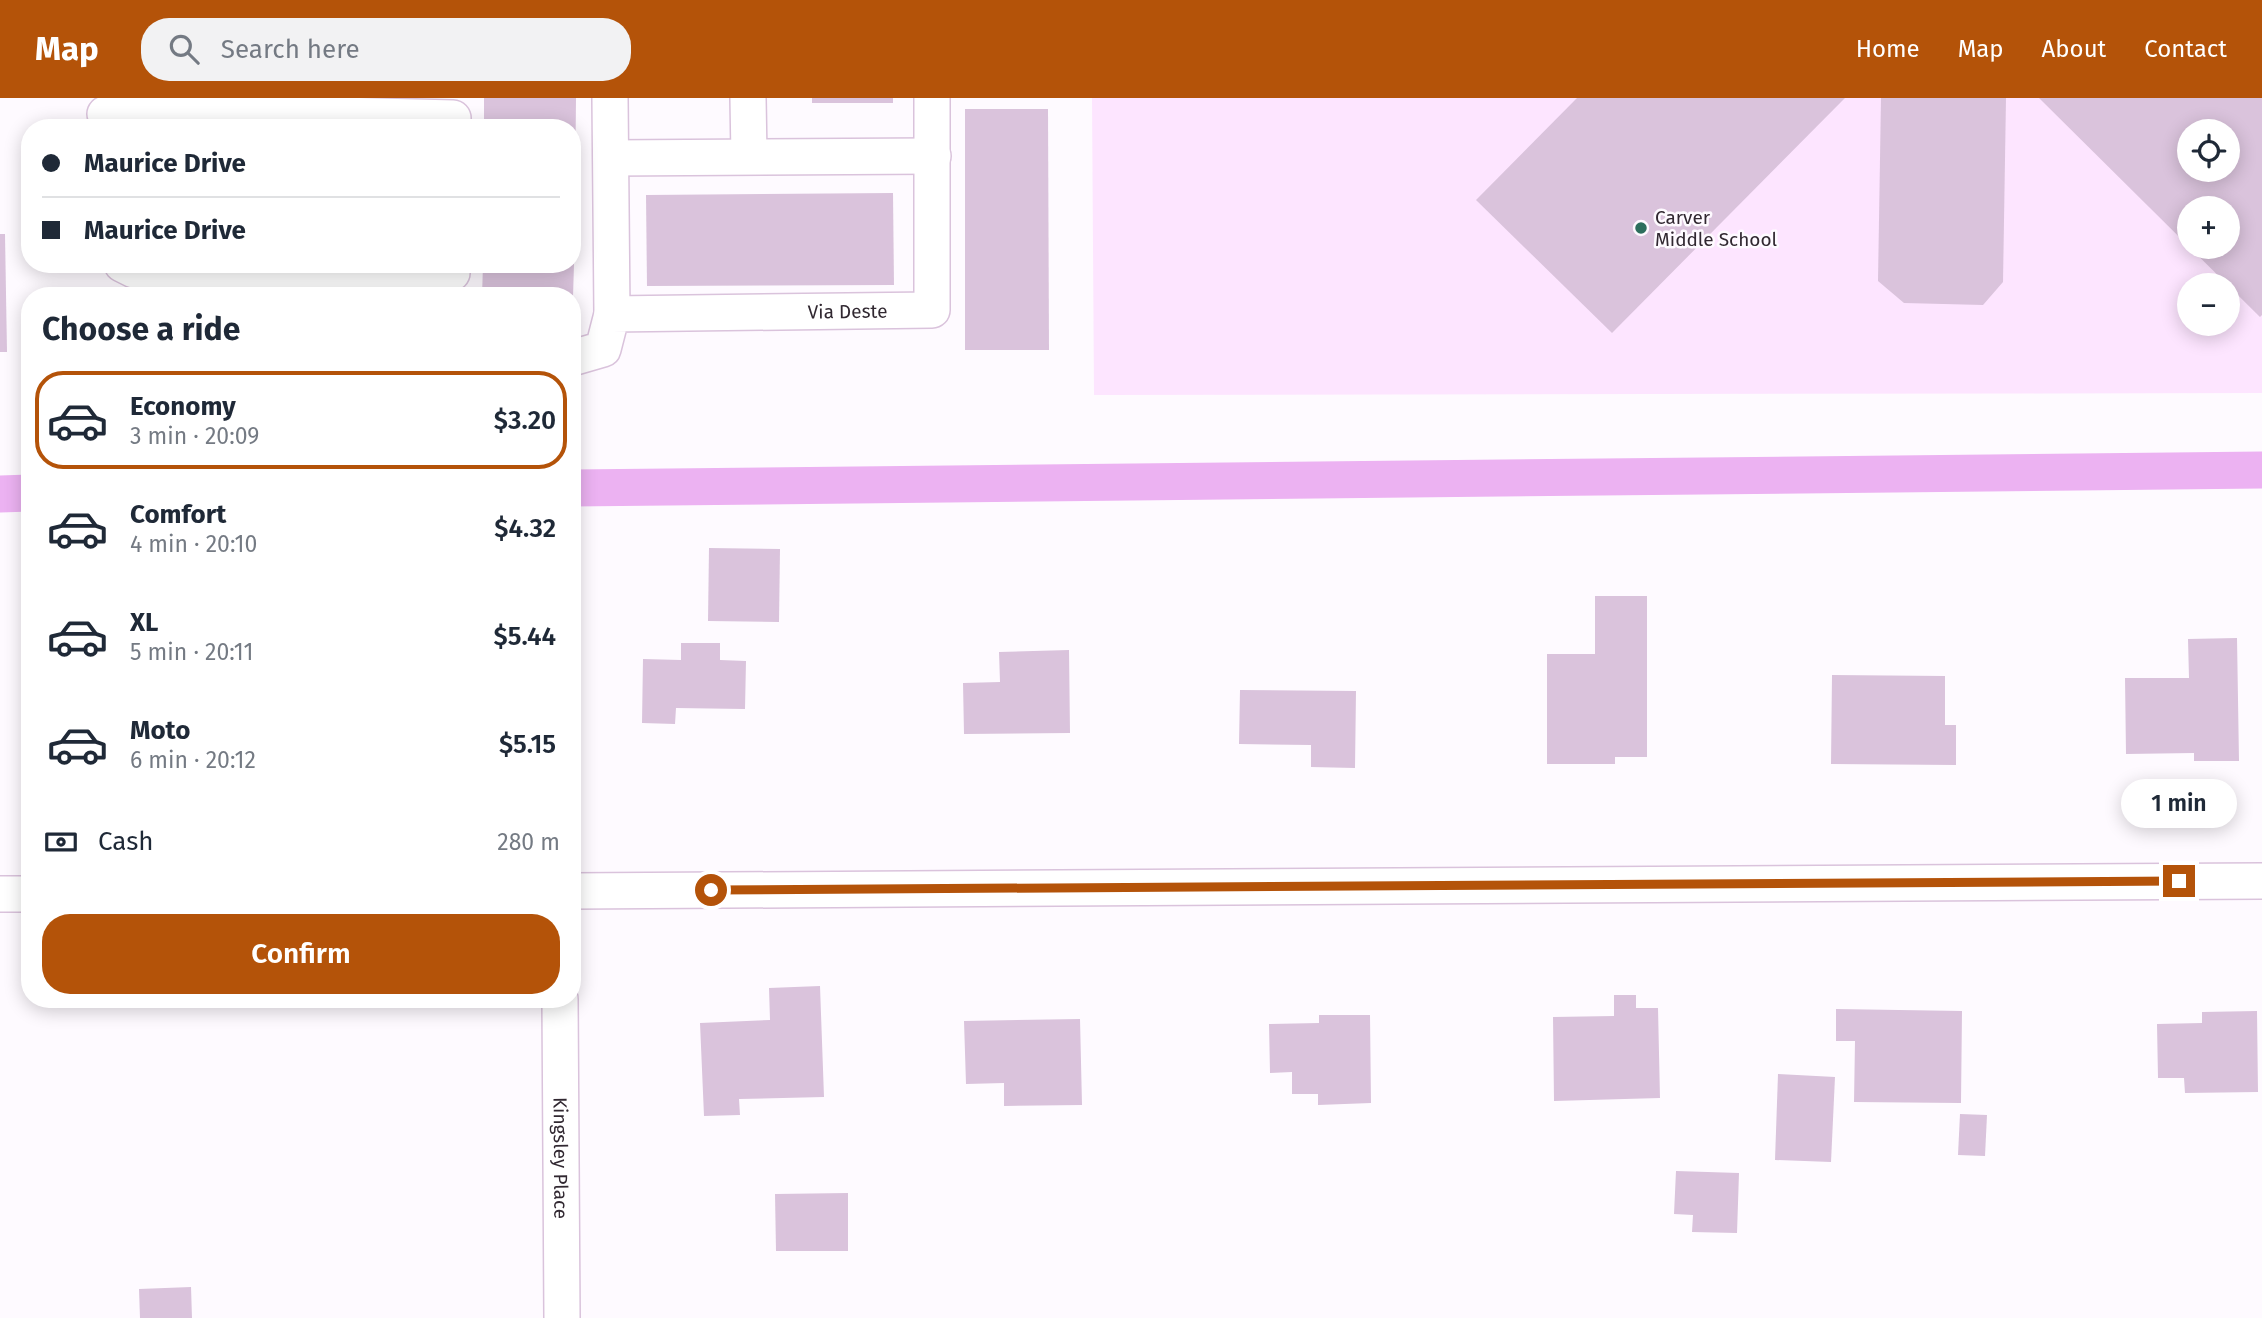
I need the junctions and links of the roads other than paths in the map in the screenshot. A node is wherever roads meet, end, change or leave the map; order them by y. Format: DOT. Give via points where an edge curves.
graph roads {
  1 [pos="610,98"];
  2 [pos="748,98"];
  3 [pos="932,98"];
  4 [pos="265,106"];
  5 [pos="104,113"];
  6 [pos="453,115"];
  7 [pos="749,156"];
  8 [pos="933,156"];
  9 [pos="611,158"];
  10 [pos="254,273"];
  11 [pos="453,278"];
  12 [pos="612,314"];
  13 [pos="581,355"];
  14 [pos="2262,881"];
  15 [pos="581,891"];
  16 [pos="0,894"];
  17 [pos="21,894"];
  18 [pos="561,1008"];
  19 [pos="562,1318"];
  1 -- 9 [label="street"];
  2 -- 7 [label="street"];
  3 -- 8 [label="street, Via Deste"];
  4 -- 5 [label="street"];
  4 -- 6 [label="street"];
  7 -- 8 [label="street"];
  7 -- 9 [label="street"];
  8 -- 12 [label="street, Via Deste" via="932,310"];
  9 -- 12 [label="street"];
  10 -- 11 [label="street"];
  12 -- 13 [label="street" via="603,349"];
  14 -- 15 [label="street"];
  16 -- 17 [label="street"];
  18 -- 19 [label="street, Kingsley Place"];
}
